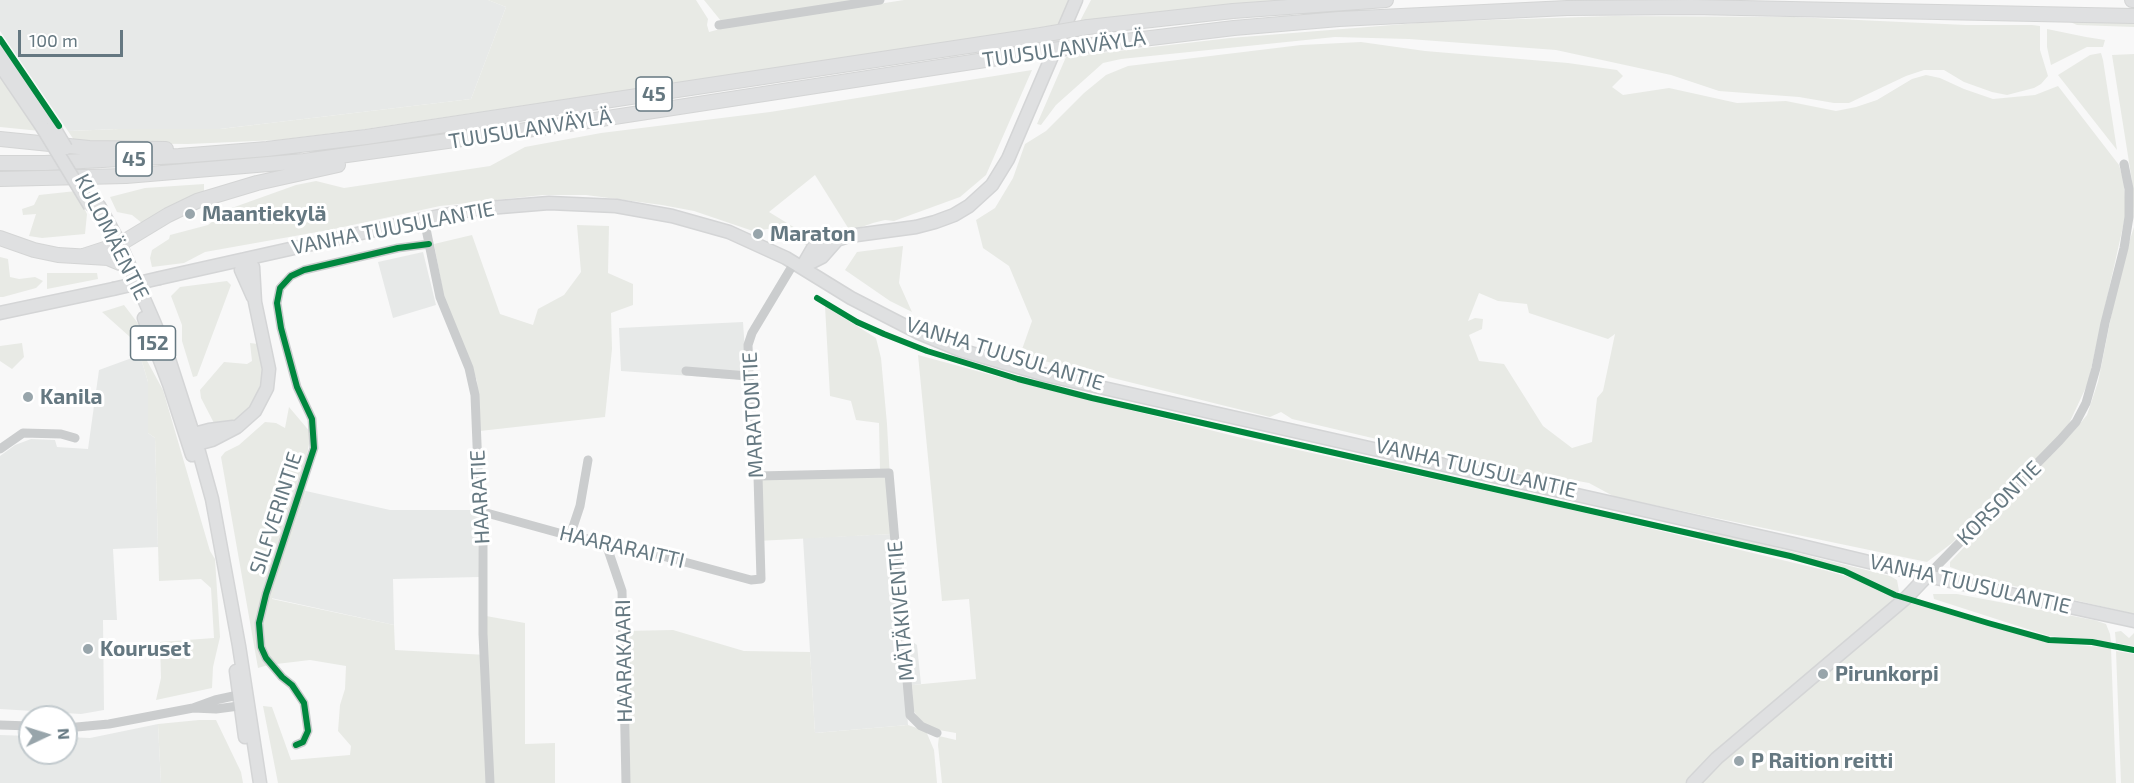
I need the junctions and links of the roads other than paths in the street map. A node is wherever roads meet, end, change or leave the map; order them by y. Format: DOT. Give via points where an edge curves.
graph roads {
  1 [pos="880,0"];
  2 [pos="1076,0"];
  3 [pos="1386,0"];
  4 [pos="2134,16"];
  5 [pos="719,25"];
  6 [pos="0,48"];
  7 [pos="0,65"];
  8 [pos="48,126"];
  9 [pos="2,139"];
  10 [pos="418,146"];
  11 [pos="267,149"];
  12 [pos="0,163"];
  13 [pos="2124,164"];
  14 [pos="0,179"];
  15 [pos="424,219"];
  16 [pos="0,238"];
  17 [pos="429,244"];
  18 [pos="116,246"];
  19 [pos="83,256"];
  20 [pos="245,259"];
  21 [pos="120,263"];
  22 [pos="798,265"];
  23 [pos="0,313"];
  24 [pos="686,371"];
  25 [pos="748,376"];
  26 [pos="75,438"];
  27 [pos="193,440"];
  28 [pos="0,449"];
  29 [pos="588,460"];
  30 [pos="758,476"];
  31 [pos="483,512"];
  32 [pos="570,536"];
  33 [pos="605,541"];
  34 [pos="1927,576"];
  35 [pos="761,579"];
  36 [pos="2134,621"];
  37 [pos="241,700"];
  38 [pos="0,725"];
  39 [pos="18,726"];
  40 [pos="78,727"];
  41 [pos="937,733"];
  42 [pos="296,745"];
  43 [pos="255,783"];
  44 [pos="260,783"];
  45 [pos="490,783"];
  46 [pos="626,783"];
  47 [pos="1693,783"];
  1 -- 5 [label="street"];
  2 -- 22 [label="main road" via="1008,159 992,185 954,215 916,227 871,232 813,248"];
  3 -- 11 [label="highway, TUUSULANVÄYLÄ / 45, bridge" via="1088,27"];
  4 -- 10 [label="highway, TUUSULANVÄYLÄ / 45, bridge" via="1692,7 1567,8 1362,18 1037,51"];
  6 -- 8 [label="main road, KULOMÄENTIE / 152"];
  7 -- 8 [label="main road, KULOMÄENTIE / 152"];
  8 -- 18 [label="main road, KULOMÄENTIE / 152, bridge"];
  9 -- 11 [label="highway" via="89,148"];
  10 -- 14 [label="highway, TUUSULANVÄYLÄ / 45" via="183,172"];
  10 -- 18 [label="highway" via="216,195 168,215"];
  11 -- 12 [label="highway, TUUSULANVÄYLÄ / 45"];
  13 -- 34 [label="street, KORSONTIE" via="2129,218 2086,403 2060,440"];
  15 -- 17 [label="street, HAARATIE"];
  15 -- 20 [label="main road, VANHA TUUSULANTIE"];
  15 -- 22 [label="main road, VANHA TUUSULANTIE" via="476,209 539,204 616,206 729,232"];
  16 -- 19 [label="highway" via="34,250"];
  17 -- 31 [label="street, HAARATIE" via="440,297 474,386"];
  17 -- 42 [label="street, SILFVERINTIE" via="304,270 280,288 277,303 281,328 297,387 312,419 314,448 259,623 266,658 304,703 309,731 303,742"];
  18 -- 19 [label="highway"];
  18 -- 21 [label="main road, KULOMÄENTIE / 152"];
  18 -- 27 [label="main road, KULOMÄENTIE / 152" via="168,356"];
  19 -- 21 [label="highway"];
  20 -- 23 [label="main road, VANHA TUUSULANTIE, bridge"];
  20 -- 27 [label="main road" via="241,270 255,302 269,380 260,405 250,417 213,440"];
  21 -- 27 [label="main road, KULOMÄENTIE / 152"];
  22 -- 25 [label="street, MARATONTIE" via="752,333"];
  22 -- 34 [label="main road, VANHA TUUSULANTIE" via="919,333 1035,373"];
  24 -- 25 [label="street"];
  25 -- 30 [label="street, MARATONTIE"];
  26 -- 28 [label="street" via="23,434"];
  27 -- 37 [label="main road, KULOMÄENTIE / 152" via="212,498 221,545 234,619"];
  29 -- 32 [label="street"];
  30 -- 35 [label="street, MARATONTIE"];
  30 -- 41 [label="street, MÄTÄKIVENTIE" via="889,473 910,715 921,726"];
  31 -- 32 [label="street, HAARARAITTI"];
  31 -- 45 [label="street, HAARATIE" via="483,634"];
  32 -- 33 [label="street, HAARARAITTI"];
  33 -- 35 [label="street, HAARARAITTI" via="751,580"];
  33 -- 46 [label="street, HAARAKAARI" via="622,591"];
  34 -- 36 [label="main road, VANHA TUUSULANTIE"];
  34 -- 47 [label="main road, KORSONTIE"];
  37 -- 40 [label="street" via="215,700 193,708"];
  37 -- 43 [label="main road, KULOMÄENTIE / 152"];
  37 -- 44 [label="main road, KULOMÄENTIE / 152"];
  38 -- 39 [label="street"];
}
